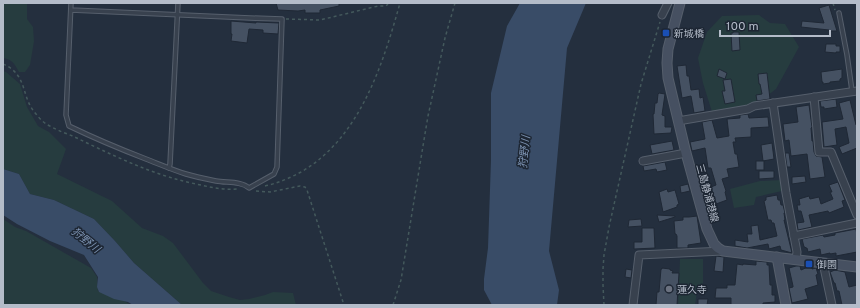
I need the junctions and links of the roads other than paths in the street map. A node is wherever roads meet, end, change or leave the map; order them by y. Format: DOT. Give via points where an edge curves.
graph roads {
  1 [pos="71,3"];
  2 [pos="178,3"];
  3 [pos="668,3"];
  4 [pos="680,3"];
  5 [pos="71,10"];
  6 [pos="839,13"];
  7 [pos="177,14"];
  8 [pos="662,15"];
  9 [pos="855,91"];
  10 [pos="814,97"];
  11 [pos="773,103"];
  12 [pos="678,121"];
  13 [pos="686,153"];
  14 [pos="643,161"];
  15 [pos="169,168"];
  16 [pos="857,215"];
  17 [pos="857,223"];
  18 [pos="794,236"];
  19 [pos="723,251"];
  20 [pos="777,257"];
  21 [pos="796,259"];
  22 [pos="823,263"];
  23 [pos="857,267"];
  24 [pos="633,305"];
  25 [pos="786,305"];
  26 [pos="832,305"];
  1 -- 5 [label="lane"];
  2 -- 7 [label="lane"];
  3 -- 8 [label="street"];
  4 -- 12 [label="main road, 三島静浦港線" via="667,63"];
  5 -- 7 [label="lane"];
  5 -- 15 [label="lane" via="66,115 68,124 92,137"];
  6 -- 9 [label="lane"];
  7 -- 15 [label="lane"];
  7 -- 15 [label="lane" via="282,19 277,167 274,174 249,188"];
  9 -- 10 [label="street"];
  10 -- 11 [label="street"];
  10 -- 16 [label="street" via="819,152 831,152"];
  11 -- 12 [label="street"];
  11 -- 18 [label="street"];
  12 -- 13 [label="main road, 三島静浦港線"];
  13 -- 14 [label="street"];
  13 -- 19 [label="main road, 三島静浦港線" via="710,237"];
  17 -- 18 [label="street"];
  18 -- 21 [label="street"];
  19 -- 20 [label="main road"];
  19 -- 24 [label="street" via="639,255"];
  20 -- 21 [label="main road"];
  20 -- 25 [label="main road"];
  21 -- 22 [label="main road"];
  22 -- 23 [label="main road"];
  22 -- 26 [label="street"];
}
